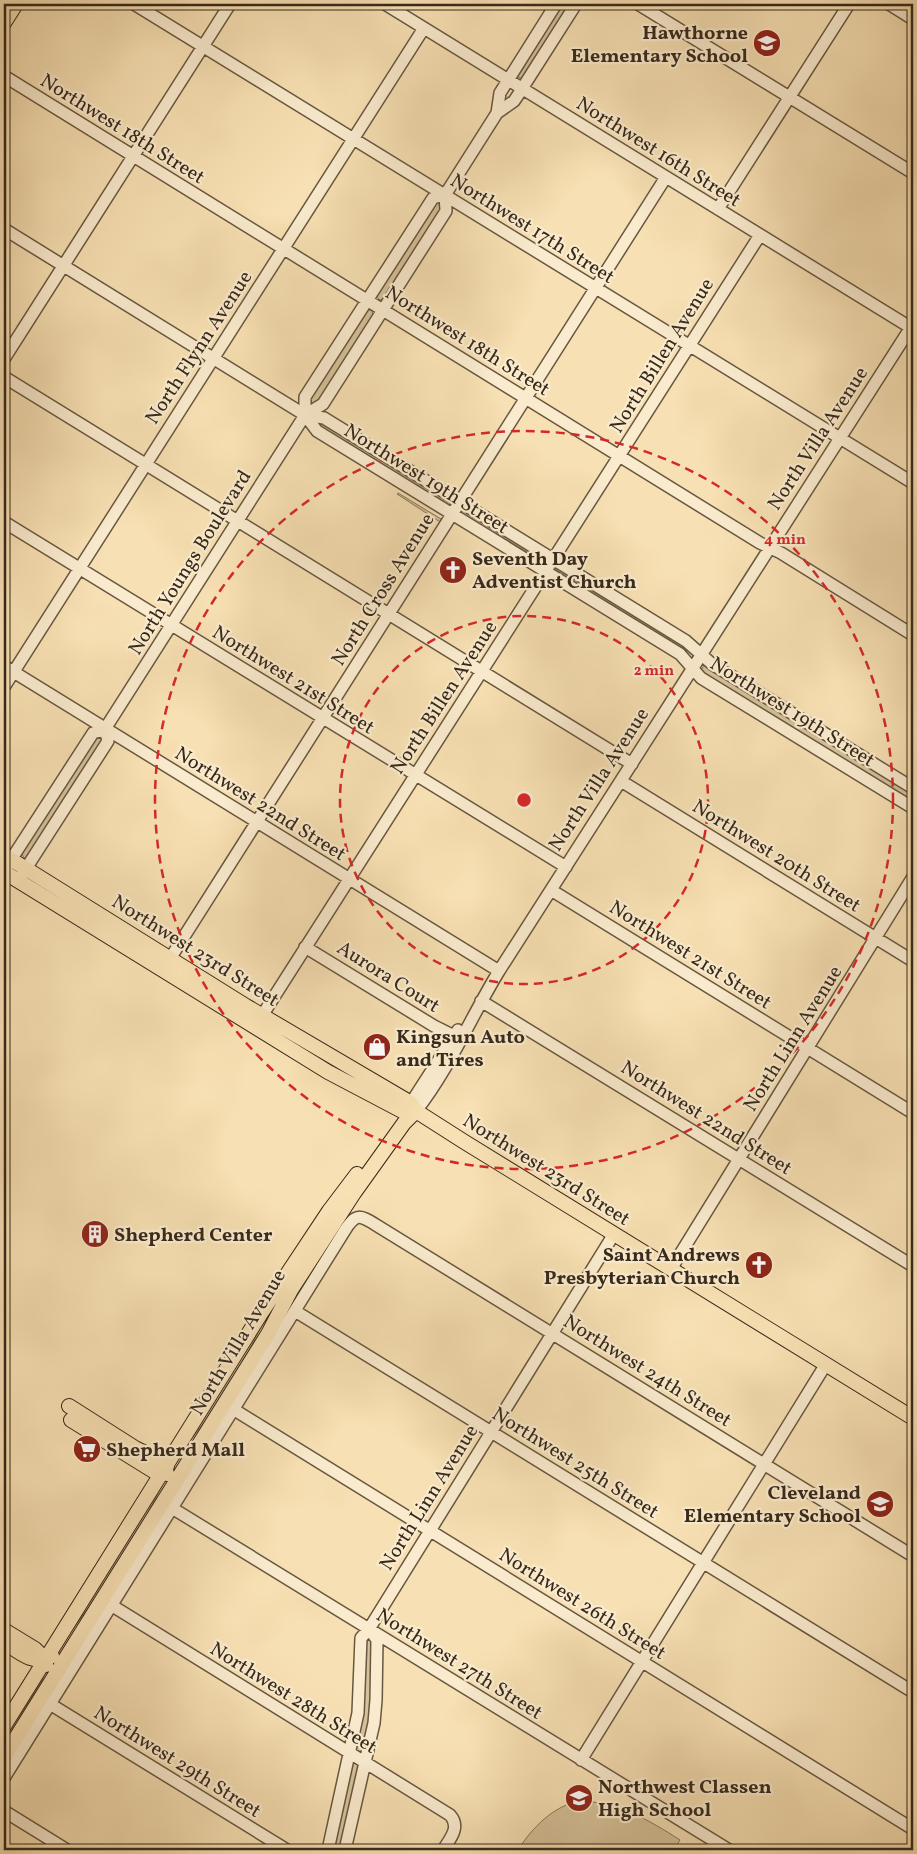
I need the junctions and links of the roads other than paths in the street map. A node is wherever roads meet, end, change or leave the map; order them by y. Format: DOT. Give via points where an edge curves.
graph roads {
  1 [pos="16,4"];
  2 [pos="134,4"];
  3 [pos="230,4"];
  4 [pos="385,4"];
  5 [pos="556,4"];
  6 [pos="576,4"];
  7 [pos="638,4"];
  8 [pos="848,4"];
  9 [pos="889,4"];
  10 [pos="913,19"];
  11 [pos="4,23"];
  12 [pos="424,28"];
  13 [pos="203,46"];
  14 [pos="4,76"];
  15 [pos="508,80"];
  16 [pos="522,89"];
  17 [pos="789,97"];
  18 [pos="497,113"];
  19 [pos="353,139"];
  20 [pos="133,156"];
  21 [pos="913,173"];
  22 [pos="666,177"];
  23 [pos="445,195"];
  24 [pos="718,209"];
  25 [pos="4,229"];
  26 [pos="760,235"];
  27 [pos="283,249"];
  28 [pos="64,266"];
  29 [pos="595,288"];
  30 [pos="367,300"];
  31 [pos="383,310"];
  32 [pos="912,327"];
  33 [pos="688,346"];
  34 [pos="213,358"];
  35 [pos="4,359"];
  36 [pos="4,377"];
  37 [pos="526,398"];
  38 [pos="305,415"];
  39 [pos="840,438"];
  40 [pos="619,456"];
  41 [pos="145,465"];
  42 [pos="913,483"];
  43 [pos="460,502"];
  44 [pos="452,515"];
  45 [pos="237,521"];
  46 [pos="4,522"];
  47 [pos="770,548"];
  48 [pos="552,560"];
  49 [pos="80,569"];
  50 [pos="544,572"];
  51 [pos="388,615"];
  52 [pos="171,625"];
  53 [pos="913,635"];
  54 [pos="702,655"];
  55 [pos="693,668"];
  56 [pos="8,669"];
  57 [pos="481,671"];
  58 [pos="4,687"];
  59 [pos="322,718"];
  60 [pos="106,729"];
  61 [pos="632,764"];
  62 [pos="415,775"];
  63 [pos="621,781"];
  64 [pos="913,788"];
  65 [pos="913,808"];
  66 [pos="256,821"];
  67 [pos="6,865"];
  68 [pos="566,868"];
  69 [pos="22,875"];
  70 [pos="913,877"];
  71 [pos="349,879"];
  72 [pos="551,890"];
  73 [pos="86,907"];
  74 [pos="79,919"];
  75 [pos="876,938"];
  76 [pos="305,947"];
  77 [pos="913,961"];
  78 [pos="166,964"];
  79 [pos="499,971"];
  80 [pos="207,981"];
  81 [pos="480,1002"];
  82 [pos="246,1006"];
  83 [pos="226,1010"];
  84 [pos="262,1015"];
  85 [pos="255,1027"];
  86 [pos="454,1036"];
  87 [pos="300,1038"];
  88 [pos="808,1048"];
  89 [pos="293,1050"];
  90 [pos="336,1058"];
  91 [pos="328,1072"];
  92 [pos="365,1084"];
  93 [pos="410,1109"];
  94 [pos="913,1113"];
  95 [pos="739,1159"];
  96 [pos="364,1217"];
  97 [pos="614,1234"];
  98 [pos="913,1266"];
  99 [pos="671,1269"];
  100 [pos="291,1290"];
  101 [pos="295,1311"];
  102 [pos="264,1312"];
  103 [pos="552,1333"];
  104 [pos="268,1334"];
  105 [pos="826,1364"];
  106 [pos="68,1406"];
  107 [pos="233,1409"];
  108 [pos="913,1418"];
  109 [pos="71,1420"];
  110 [pos="491,1432"];
  111 [pos="194,1451"];
  112 [pos="765,1464"];
  113 [pos="165,1467"];
  114 [pos="170,1501"];
  115 [pos="430,1530"];
  116 [pos="913,1556"];
  117 [pos="703,1562"];
  118 [pos="111,1606"];
  119 [pos="369,1629"];
  120 [pos="4,1630"];
  121 [pos="4,1642"];
  122 [pos="75,1643"];
  123 [pos="46,1660"];
  124 [pos="642,1661"];
  125 [pos="49,1686"];
  126 [pos="913,1692"];
  127 [pos="50,1704"];
  128 [pos="4,1726"];
  129 [pos="350,1753"];
  130 [pos="4,1757"];
  131 [pos="582,1760"];
  132 [pos="366,1762"];
  133 [pos="4,1778"];
  134 [pos="4,1811"];
  135 [pos="913,1829"];
  136 [pos="66,1850"];
  137 [pos="287,1850"];
  138 [pos="328,1850"];
  139 [pos="345,1850"];
  140 [pos="443,1850"];
  141 [pos="729,1850"];
  1 -- 11 [label="main road"];
  2 -- 13 [label="street, Northwest 17th Street"];
  3 -- 13 [label="street"];
  4 -- 12 [label="street, Northwest 16th Street"];
  5 -- 15 [label="street, North Youngs Boulevard"];
  6 -- 16 [label="street, North Youngs Boulevard"];
  7 -- 17 [label="street"];
  8 -- 17 [label="street"];
  9 -- 10 [label="street"];
  12 -- 15 [label="street, Northwest 16th Street"];
  12 -- 19 [label="street, North Flynn Avenue"];
  13 -- 19 [label="street, Northwest 17th Street"];
  13 -- 20 [label="street"];
  14 -- 20 [label="street, Northwest 18th Street"];
  15 -- 16 [label="street, Northwest 16th Street"];
  15 -- 18 [label="street, North Youngs Boulevard" via="500,93"];
  16 -- 18 [label="street, North Youngs Boulevard" via="514,101"];
  16 -- 22 [label="street, Northwest 16th Street"];
  17 -- 21 [label="street"];
  17 -- 24 [label="street"];
  18 -- 23 [label="street, North Youngs Boulevard"];
  19 -- 23 [label="street, Northwest 17th Street"];
  19 -- 27 [label="street, North Flynn Avenue"];
  20 -- 27 [label="street, Northwest 18th Street"];
  20 -- 28 [label="street"];
  22 -- 24 [label="street, Northwest 16th Street"];
  22 -- 29 [label="street, North Cross Avenue"];
  23 -- 29 [label="street, Northwest 17th Street"];
  23 -- 30 [label="street, North Youngs Boulevard" via="433,198"];
  23 -- 31 [label="street, North Youngs Boulevard" via="446,211"];
  24 -- 26 [label="street, Northwest 16th Street"];
  25 -- 28 [label="street, Northwest 19th Street"];
  26 -- 32 [label="street, Northwest 16th Street"];
  26 -- 33 [label="street, North Billen Avenue"];
  27 -- 30 [label="street, Northwest 18th Street"];
  27 -- 34 [label="street, North Flynn Avenue"];
  28 -- 34 [label="street, Northwest 19th Street"];
  28 -- 35 [label="street"];
  29 -- 33 [label="street, Northwest 17th Street"];
  29 -- 37 [label="street, North Cross Avenue"];
  30 -- 31 [label="street, Northwest 18th Street"];
  30 -- 38 [label="street, North Youngs Boulevard" via="305,397"];
  31 -- 37 [label="street, Northwest 18th Street"];
  31 -- 38 [label="street, North Youngs Boulevard" via="323,404"];
  32 -- 39 [label="street, North Villa Avenue"];
  33 -- 39 [label="street, Northwest 17th Street"];
  33 -- 40 [label="street, North Billen Avenue"];
  34 -- 38 [label="street, Northwest 19th Street"];
  34 -- 41 [label="street, North Flynn Avenue"];
  36 -- 41 [label="street"];
  37 -- 40 [label="street, Northwest 18th Street"];
  37 -- 43 [label="street, North Cross Avenue"];
  38 -- 43 [label="street, Northwest 19th Street" via="324,418"];
  38 -- 44 [label="street, Northwest 19th Street" via="317,431"];
  38 -- 45 [label="street, North Youngs Boulevard"];
  39 -- 42 [label="street, Northwest 17th Street"];
  39 -- 47 [label="street, North Villa Avenue"];
  40 -- 47 [label="street, Northwest 18th Street"];
  40 -- 48 [label="street, North Billen Avenue"];
  41 -- 45 [label="street"];
  41 -- 49 [label="street, North Flynn Avenue"];
  43 -- 44 [label="street, North Cross Avenue"];
  43 -- 48 [label="street, Northwest 19th Street"];
  44 -- 50 [label="street, Northwest 19th Street"];
  44 -- 51 [label="street, North Cross Avenue"];
  45 -- 51 [label="street"];
  45 -- 52 [label="street, North Youngs Boulevard"];
  46 -- 49 [label="street, Northwest 21st Street"];
  47 -- 53 [label="street, Northwest 18th Street"];
  47 -- 54 [label="street, North Villa Avenue"];
  48 -- 50 [label="street, North Billen Avenue"];
  48 -- 54 [label="street, Northwest 19th Street" via="686,641"];
  49 -- 52 [label="street, Northwest 21st Street"];
  49 -- 56 [label="street, North Flynn Avenue"];
  50 -- 55 [label="street, Northwest 19th Street" via="680,654"];
  50 -- 57 [label="street, North Billen Avenue"];
  51 -- 57 [label="street"];
  51 -- 59 [label="street, North Cross Avenue"];
  52 -- 59 [label="street, Northwest 21st Street"];
  52 -- 60 [label="street, North Youngs Boulevard"];
  54 -- 55 [label="street, North Villa Avenue"];
  54 -- 64 [label="street, Northwest 19th Street"];
  55 -- 61 [label="street, North Villa Avenue"];
  55 -- 65 [label="street, Northwest 19th Street" via="702,678"];
  56 -- 58 [label="street, North Flynn Avenue"];
  56 -- 60 [label="street, Northwest 22nd Street"];
  57 -- 61 [label="street"];
  57 -- 62 [label="street, North Billen Avenue"];
  59 -- 62 [label="street, Northwest 21st Street"];
  59 -- 66 [label="street, North Cross Avenue"];
  60 -- 66 [label="street, Northwest 22nd Street"];
  60 -- 67 [label="street, North Youngs Boulevard" via="93,733"];
  60 -- 69 [label="street, North Youngs Boulevard" via="108,741"];
  61 -- 63 [label="street, North Villa Avenue"];
  62 -- 68 [label="street, Northwest 21st Street"];
  62 -- 71 [label="street, North Billen Avenue"];
  63 -- 68 [label="street, North Villa Avenue"];
  63 -- 75 [label="street, Northwest 20th Street"];
  66 -- 71 [label="street, Northwest 22nd Street"];
  66 -- 78 [label="street, North Cross Avenue"];
  67 -- 69 [label="main road, Northwest 23rd Street"];
  68 -- 72 [label="street, North Villa Avenue"];
  69 -- 73 [label="main road, Northwest 23rd Street"];
  69 -- 74 [label="main road, Northwest 23rd Street"];
  70 -- 75 [label="street, North Linn Avenue"];
  71 -- 76 [label="street, North Billen Avenue"];
  71 -- 79 [label="street, Northwest 22nd Street"];
  72 -- 79 [label="street, North Villa Avenue"];
  72 -- 88 [label="street, Northwest 21st Street"];
  73 -- 74 [label="main road"];
  73 -- 78 [label="main road, Northwest 23rd Street"];
  74 -- 78 [label="main road, Northwest 23rd Street"];
  75 -- 77 [label="street, Northwest 20th Street"];
  75 -- 88 [label="street, North Linn Avenue"];
  76 -- 84 [label="street, North Billen Avenue"];
  76 -- 86 [label="street, Aurora Court"];
  78 -- 80 [label="main road, Northwest 23rd Street"];
  78 -- 83 [label="main road, Northwest 23rd Street"];
  79 -- 81 [label="street, North Villa Avenue"];
  80 -- 82 [label="main road, Northwest 23rd Street"];
  80 -- 83 [label="main road"];
  81 -- 86 [label="street, North Villa Avenue"];
  81 -- 93 [label="street, North Villa Avenue" via="436,1083"];
  81 -- 95 [label="street, Northwest 22nd Street"];
  82 -- 83 [label="main road"];
  82 -- 84 [label="main road, Northwest 23rd Street"];
  83 -- 85 [label="main road, Northwest 23rd Street"];
  84 -- 85 [label="street, North Billen Avenue"];
  84 -- 87 [label="main road, Northwest 23rd Street"];
  85 -- 89 [label="main road, Northwest 23rd Street"];
  86 -- 93 [label="street, North Villa Avenue"];
  87 -- 89 [label="main road"];
  87 -- 90 [label="main road, Northwest 23rd Street"];
  88 -- 94 [label="street, Northwest 21st Street"];
  88 -- 95 [label="street, North Linn Avenue"];
  89 -- 91 [label="main road, Northwest 23rd Street"];
  90 -- 91 [label="main road"];
  90 -- 92 [label="main road, Northwest 23rd Street"];
  91 -- 92 [label="main road, Northwest 23rd Street"];
  92 -- 93 [label="main road, Northwest 23rd Street"];
  93 -- 97 [label="main road, Northwest 23rd Street"];
  93 -- 100 [label="main road, North Villa Avenue" via="404,1123"];
  93 -- 102 [label="main road, North Villa Avenue" via="329,1212"];
  95 -- 98 [label="street, Northwest 22nd Street"];
  95 -- 99 [label="street, North Linn Avenue"];
  96 -- 101 [label="street, North Villa Avenue" via="350,1222"];
  96 -- 103 [label="street, Northwest 24th Street"];
  97 -- 99 [label="main road, Northwest 23rd Street"];
  97 -- 103 [label="street, North Linn Avenue"];
  99 -- 105 [label="main road, Northwest 23rd Street"];
  100 -- 102 [label="main road"];
  100 -- 104 [label="main road, North Villa Avenue"];
  101 -- 107 [label="street, North Villa Avenue"];
  101 -- 110 [label="street, Northwest 25th Street"];
  102 -- 104 [label="main road"];
  102 -- 113 [label="main road, North Villa Avenue"];
  103 -- 110 [label="street, North Linn Avenue"];
  103 -- 112 [label="street, Northwest 24th Street"];
  104 -- 111 [label="main road, North Villa Avenue"];
  105 -- 108 [label="main road, Northwest 23rd Street"];
  105 -- 112 [label="street"];
  106 -- 113 [label="main road" via="158,1459"];
  107 -- 114 [label="street, North Villa Avenue"];
  107 -- 115 [label="street, Northwest 26th Street"];
  109 -- 113 [label="main road" via="155,1472"];
  110 -- 115 [label="street, North Linn Avenue"];
  110 -- 117 [label="street, Northwest 25th Street"];
  111 -- 113 [label="main road"];
  111 -- 114 [label="main road, North Villa Avenue"];
  112 -- 116 [label="street, Northwest 24th Street"];
  112 -- 117 [label="street"];
  113 -- 114 [label="main road"];
  113 -- 123 [label="main road, North Villa Avenue"];
  114 -- 118 [label="street, North Villa Avenue"];
  114 -- 119 [label="street, Northwest 27th Street"];
  114 -- 122 [label="main road, North Villa Avenue"];
  115 -- 119 [label="street, North Linn Avenue"];
  115 -- 124 [label="street, Northwest 26th Street"];
  117 -- 124 [label="street"];
  117 -- 126 [label="street, Northwest 25th Street"];
  118 -- 127 [label="street, North Villa Avenue"];
  118 -- 129 [label="street, Northwest 28th Street"];
  119 -- 129 [label="street, North Linn Avenue" via="361,1638 358,1713"];
  119 -- 131 [label="street, Northwest 27th Street"];
  119 -- 132 [label="street" via="377,1640 376,1700"];
  120 -- 123 [label="main road" via="35,1649"];
  121 -- 123 [label="main road" via="34,1661"];
  122 -- 123 [label="main road"];
  122 -- 125 [label="main road, North Villa Avenue"];
  123 -- 125 [label="main road"];
  123 -- 128 [label="main road, North Villa Avenue"];
  124 -- 131 [label="street"];
  124 -- 135 [label="street, Northwest 26th Street"];
  125 -- 130 [label="main road, North Villa Avenue"];
  127 -- 133 [label="street, North Villa Avenue"];
  127 -- 137 [label="street, Northwest 29th Street"];
  129 -- 132 [label="street, Northwest 28th Street"];
  129 -- 138 [label="street, North Linn Avenue"];
  131 -- 141 [label="street, Northwest 27th Street"];
  132 -- 139 [label="street"];
  132 -- 140 [label="street, Northwest 28th Street" via="450,1815 455,1822 453,1834"];
  134 -- 136 [label="street"];
}
